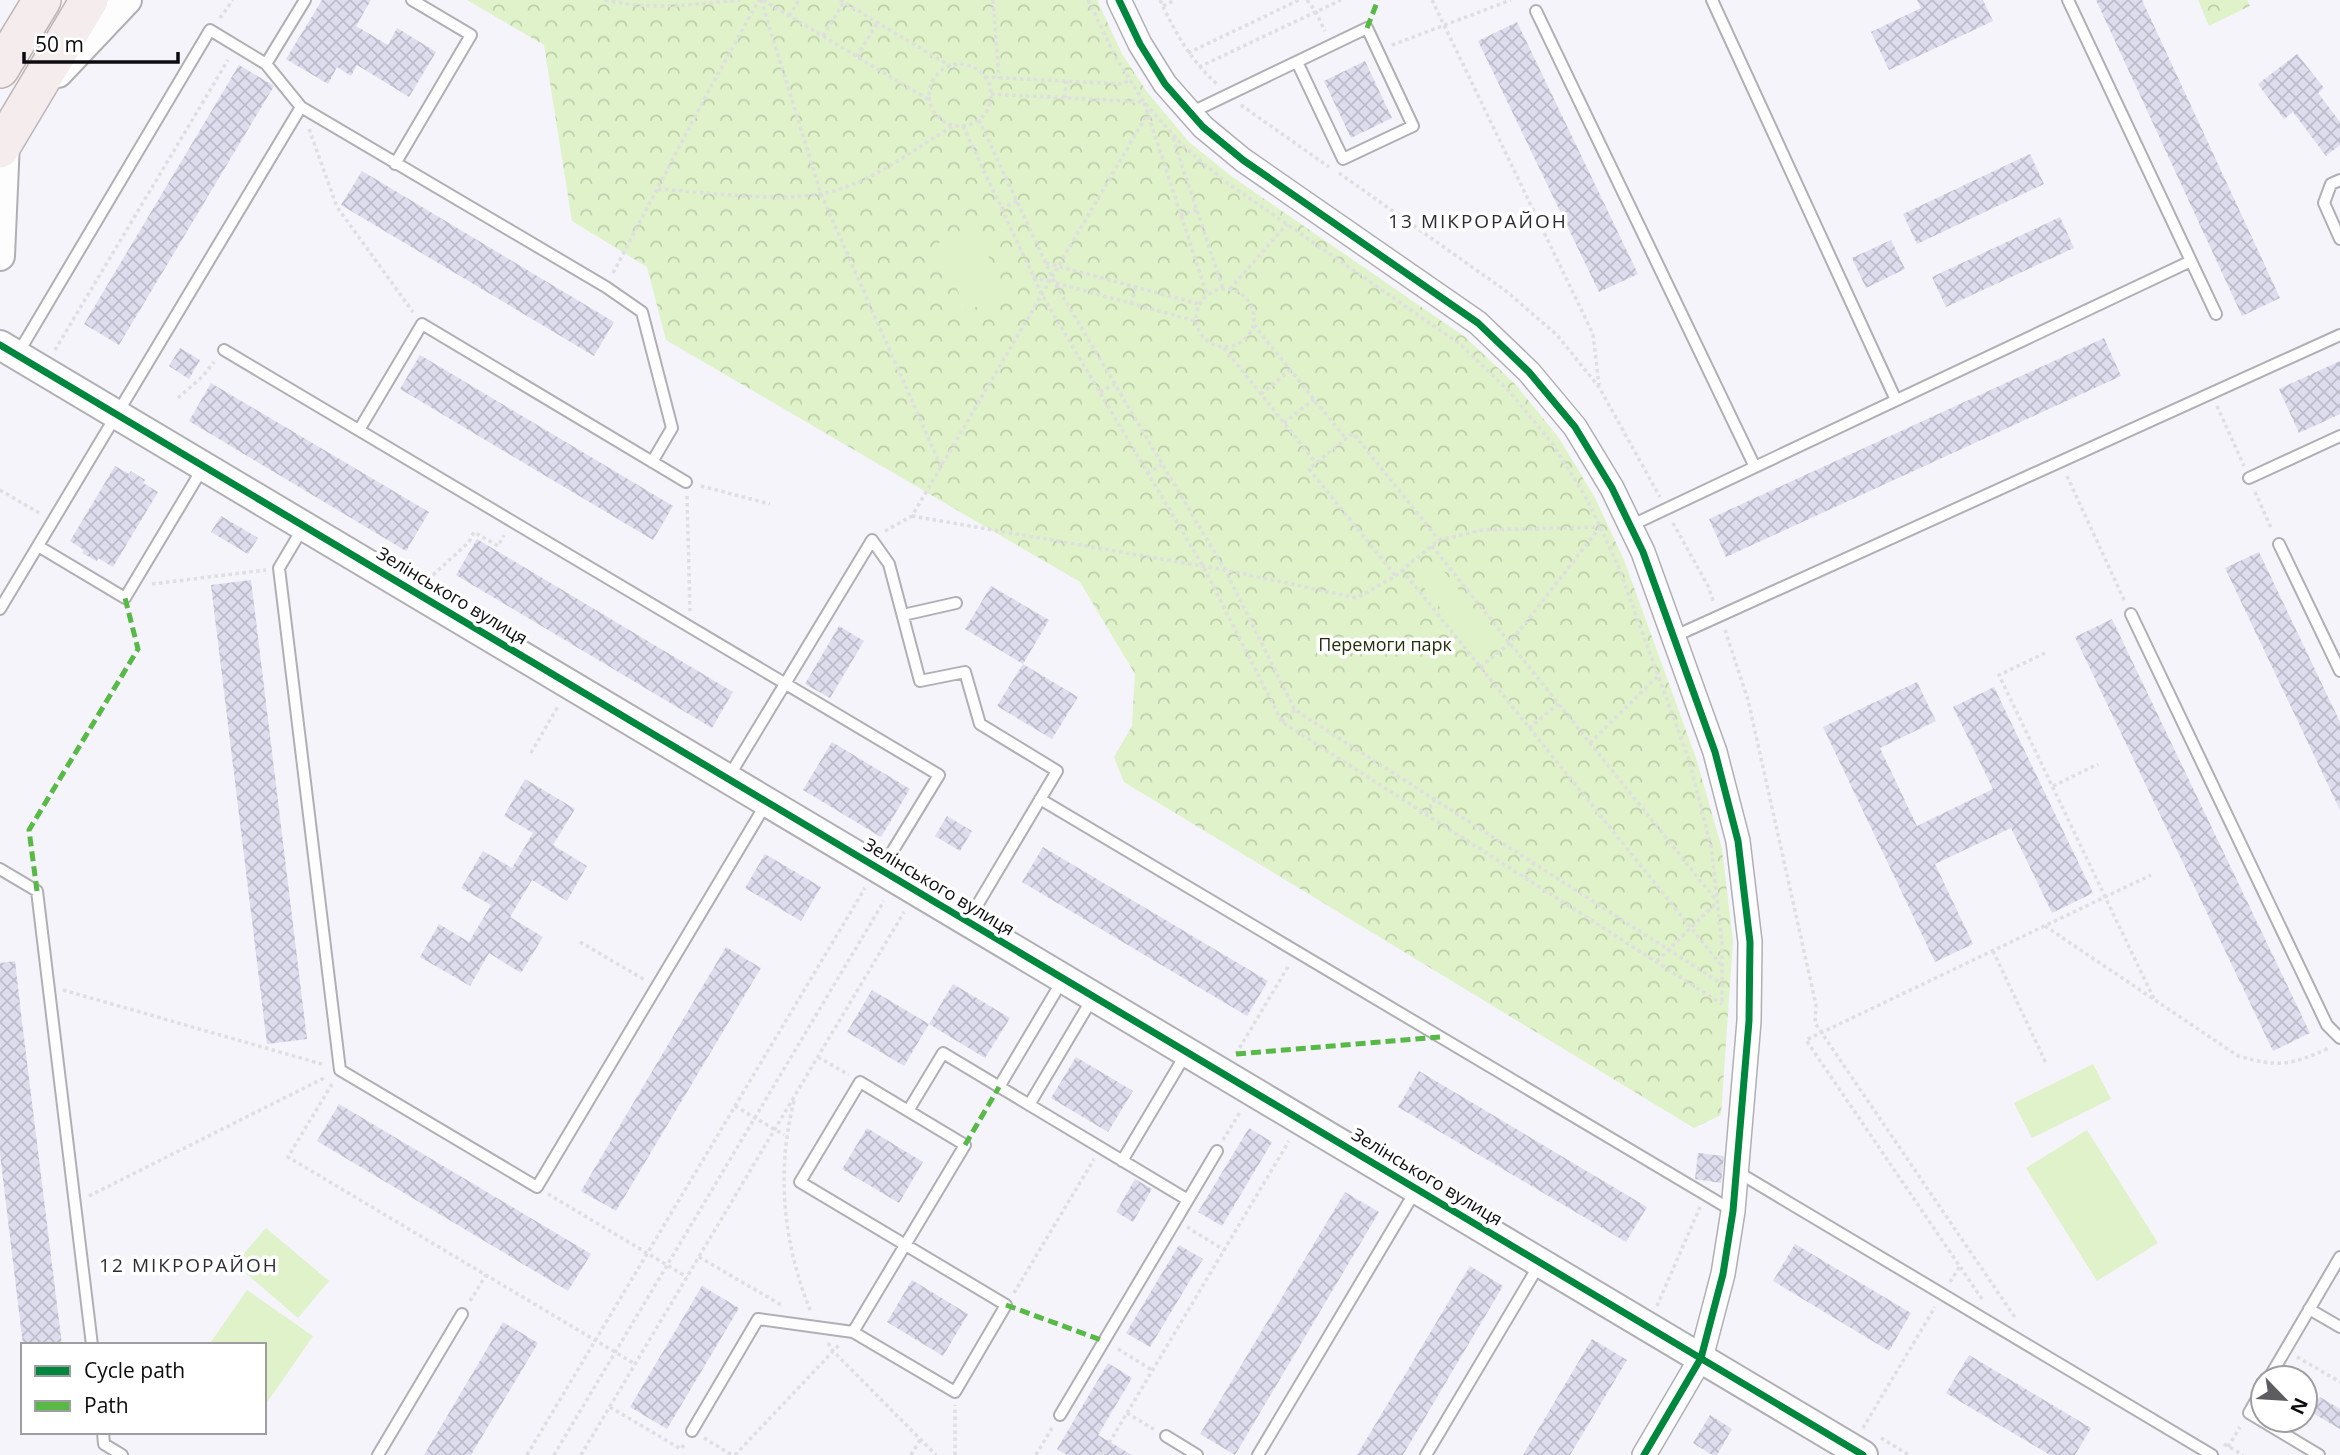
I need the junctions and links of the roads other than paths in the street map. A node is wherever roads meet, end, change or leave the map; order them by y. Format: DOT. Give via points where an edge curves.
graph roads {
  1 [pos="41,0"];
  2 [pos="89,0"];
  3 [pos="127,0"];
  4 [pos="305,0"];
  5 [pos="412,0"];
  6 [pos="1119,0"];
  7 [pos="1712,0"];
  8 [pos="2068,0"];
  9 [pos="1536,11"];
  10 [pos="1297,62"];
  11 [pos="266,64"];
  12 [pos="0,69"];
  13 [pos="27,105"];
  14 [pos="301,107"];
  15 [pos="1190,113"];
  16 [pos="2,146"];
  17 [pos="395,164"];
  18 [pos="2340,180"];
  19 [pos="2340,239"];
  20 [pos="0,256"];
  21 [pos="2191,261"];
  22 [pos="2216,314"];
  23 [pos="2340,335"];
  24 [pos="9,350"];
  25 [pos="224,350"];
  26 [pos="1896,400"];
  27 [pos="117,414"];
  28 [pos="359,430"];
  29 [pos="2340,436"];
  30 [pos="652,462"];
  31 [pos="204,466"];
  32 [pos="1755,467"];
  33 [pos="2249,478"];
  34 [pos="686,482"];
  35 [pos="304,526"];
  36 [pos="1630,526"];
  37 [pos="2279,544"];
  38 [pos="38,546"];
  39 [pos="956,603"];
  40 [pos="0,609"];
  41 [pos="2131,614"];
  42 [pos="903,615"];
  43 [pos="1673,637"];
  44 [pos="2340,671"];
  45 [pos="785,683"];
  46 [pos="728,779"];
  47 [pos="1040,799"];
  48 [pos="767,802"];
  49 [pos="0,869"];
  50 [pos="873,879"];
  51 [pos="967,922"];
  52 [pos="1064,979"];
  53 [pos="1093,997"];
  54 [pos="2340,1041"];
  55 [pos="1187,1052"];
  56 [pos="999,1087"];
  57 [pos="1029,1105"];
  58 [pos="908,1111"];
  59 [pos="1217,1151"];
  60 [pos="1122,1161"];
  61 [pos="1736,1171"];
  62 [pos="1417,1189"];
  63 [pos="1188,1200"];
  64 [pos="1733,1211"];
  65 [pos="905,1245"];
  66 [pos="2340,1257"];
  67 [pos="1540,1263"];
  68 [pos="2309,1309"];
  69 [pos="462,1314"];
  70 [pos="2340,1327"];
  71 [pos="853,1332"];
  72 [pos="92,1343"];
  73 [pos="1701,1358"];
  74 [pos="2278,1364"];
  75 [pos="1060,1415"];
  76 [pos="692,1432"];
  77 [pos="103,1434"];
  78 [pos="2284,1434"];
  79 [pos="1166,1436"];
  80 [pos="1863,1441"];
  81 [pos="122,1455"];
  82 [pos="378,1455"];
  83 [pos="1197,1455"];
  84 [pos="1258,1455"];
  85 [pos="1426,1455"];
  86 [pos="1644,1455"];
  87 [pos="2212,1455"];
  88 [pos="2319,1455"];
  1 -- 12 [label="highway"];
  2 -- 13 [label="highway"];
  3 -- 13 [label="street"];
  4 -- 11 [label="lane"];
  5 -- 17 [label="lane" via="471,35"];
  6 -- 15 [label="street" via="1165,84"];
  7 -- 26 [label="lane"];
  8 -- 21 [label="lane"];
  9 -- 32 [label="lane"];
  10 -- 10 [label="lane" via="1367,28 1413,126 1343,159"];
  10 -- 15 [label="lane"];
  11 -- 14 [label="lane"];
  11 -- 24 [label="lane" via="210,30"];
  13 -- 16 [label="highway"];
  14 -- 17 [label="lane"];
  14 -- 27 [label="lane"];
  15 -- 36 [label="street" via="1243,160 1478,323 1529,372 1575,427"];
  16 -- 20 [label="street"];
  17 -- 30 [label="lane" via="642,312 672,428"];
  18 -- 19 [label="lane" via="2331,184 2324,203"];
  21 -- 22 [label="lane"];
  21 -- 26 [label="lane"];
  23 -- 43 [label="lane"];
  24 -- 27 [label="street, Зелінського вулиця"];
  25 -- 28 [label="lane"];
  26 -- 32 [label="lane"];
  27 -- 31 [label="street, Зелінського вулиця"];
  27 -- 38 [label="lane"];
  28 -- 30 [label="lane" via="422,324"];
  28 -- 45 [label="lane"];
  29 -- 33 [label="lane"];
  30 -- 34 [label="lane"];
  31 -- 35 [label="street, Зелінського вулиця"];
  31 -- 38 [label="lane" via="125,598"];
  32 -- 36 [label="lane"];
  35 -- 46 [label="street, Зелінського вулиця"];
  35 -- 48 [label="lane" via="279,568 340,1070 537,1187"];
  36 -- 43 [label="street"];
  37 -- 44 [label="lane"];
  38 -- 40 [label="lane"];
  39 -- 42 [label="lane"];
  41 -- 54 [label="lane" via="2327,1025"];
  42 -- 45 [label="lane" via="889,564 872,540"];
  42 -- 47 [label="lane" via="920,681 965,672 980,724 1057,771"];
  43 -- 61 [label="street" via="1715,752 1738,841 1750,942"];
  45 -- 46 [label="lane"];
  45 -- 50 [label="lane" via="939,775"];
  46 -- 48 [label="street, Зелінського вулиця"];
  47 -- 51 [label="lane"];
  47 -- 64 [label="lane"];
  48 -- 50 [label="street, Зелінського вулиця"];
  49 -- 72 [label="lane" via="37,891"];
  50 -- 51 [label="street, Зелінського вулиця"];
  51 -- 52 [label="street, Зелінського вулиця"];
  52 -- 53 [label="street, Зелінського вулиця"];
  52 -- 56 [label="lane"];
  53 -- 55 [label="street, Зелінського вулиця"];
  53 -- 57 [label="lane"];
  55 -- 60 [label="lane"];
  55 -- 62 [label="street, Зелінського вулиця"];
  56 -- 57 [label="lane"];
  56 -- 58 [label="lane" via="943,1053"];
  57 -- 60 [label="lane"];
  58 -- 65 [label="lane" via="965,1145"];
  58 -- 65 [label="lane" via="860,1082 800,1182"];
  59 -- 63 [label="lane"];
  60 -- 63 [label="lane"];
  61 -- 64 [label="street"];
  61 -- 87 [label="lane"];
  62 -- 67 [label="street, Зелінського вулиця"];
  62 -- 84 [label="lane"];
  63 -- 75 [label="lane"];
  64 -- 73 [label="street" via="1723,1274"];
  65 -- 71 [label="lane"];
  65 -- 71 [label="lane" via="1006,1305 955,1392"];
  66 -- 68 [label="lane"];
  67 -- 73 [label="street, Зелінського вулиця"];
  67 -- 85 [label="lane"];
  68 -- 70 [label="lane"];
  68 -- 74 [label="lane"];
  69 -- 82 [label="lane"];
  71 -- 76 [label="lane" via="758,1319"];
  73 -- 80 [label="street, Зелінського вулиця"];
  73 -- 86 [label="street"];
  77 -- 81 [label="lane" via="104,1444"];
  78 -- 88 [label="lane"];
  79 -- 83 [label="lane"];
}
